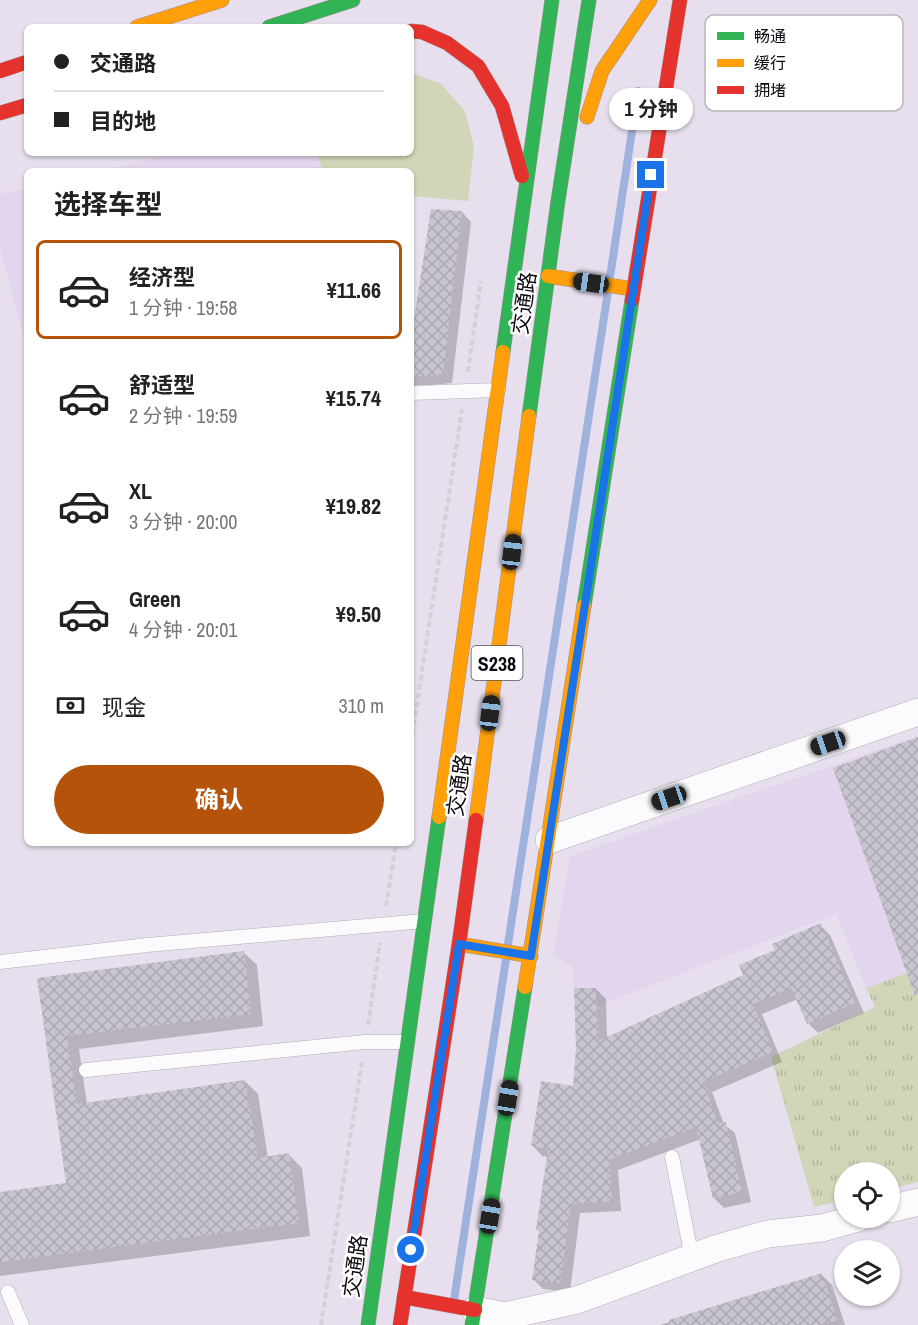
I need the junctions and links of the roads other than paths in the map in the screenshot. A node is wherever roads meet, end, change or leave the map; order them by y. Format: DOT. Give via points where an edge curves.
graph roads {
  1 [pos="222,0"];
  2 [pos="353,0"];
  3 [pos="552,0"];
  4 [pos="589,0"];
  5 [pos="650,0"];
  6 [pos="680,0"];
  7 [pos="146,24"];
  8 [pos="278,24"];
  9 [pos="414,31"];
  10 [pos="24,63"];
  11 [pos="0,71"];
  12 [pos="24,106"];
  13 [pos="0,113"];
  14 [pos="525,192"];
  15 [pos="558,201"];
  16 [pos="548,276"];
  17 [pos="633,289"];
  18 [pos="498,390"];
  19 [pos="414,393"];
  20 [pos="918,712"];
  21 [pos="549,840"];
  22 [pos="424,921"];
  23 [pos="459,944"];
  24 [pos="531,956"];
  25 [pos="0,962"];
  26 [pos="407,1042"];
  27 [pos="86,1070"];
  28 [pos="672,1157"];
  29 [pos="918,1202"];
  30 [pos="900,1206"];
  31 [pos="834,1225"];
  32 [pos="692,1258"];
  33 [pos="9,1292"];
  34 [pos="404,1297"];
  35 [pos="547,1315"];
  36 [pos="473,1318"];
  37 [pos="22,1325"];
  38 [pos="368,1325"];
  39 [pos="400,1325"];
  1 -- 7 [label="main road"];
  2 -- 8 [label="main road"];
  3 -- 14 [label="main road, 交通路 / S238"];
  4 -- 15 [label="main road, 交通路 / S238"];
  5 -- 15 [label="main road" via="602,71"];
  6 -- 17 [label="main road"];
  9 -- 14 [label="main road" via="447,42 478,66 502,106"];
  10 -- 11 [label="main road"];
  12 -- 13 [label="main road"];
  14 -- 18 [label="main road, 交通路 / S238"];
  15 -- 16 [label="main road, 交通路 / S238"];
  16 -- 17 [label="main road"];
  16 -- 23 [label="main road, 交通路 / S238"];
  17 -- 21 [label="main road"];
  18 -- 19 [label="lane"];
  18 -- 22 [label="main road, 交通路 / S238"];
  20 -- 21 [label="street"];
  21 -- 24 [label="main road"];
  22 -- 25 [label="lane"];
  22 -- 26 [label="main road, 交通路 / S238"];
  23 -- 24 [label="main road"];
  23 -- 34 [label="main road, 交通路 / S238"];
  24 -- 36 [label="main road"];
  26 -- 27 [label="lane" via="365,1042"];
  26 -- 38 [label="main road, 交通路 / S238"];
  28 -- 32 [label="lane"];
  29 -- 30 [label="street"];
  31 -- 32 [label="street" via="768,1234"];
  32 -- 35 [label="street"];
  33 -- 37 [label="lane"];
  34 -- 36 [label="main road"];
  34 -- 39 [label="main road, 交通路 / S238"];
  35 -- 36 [label="street"];
}
